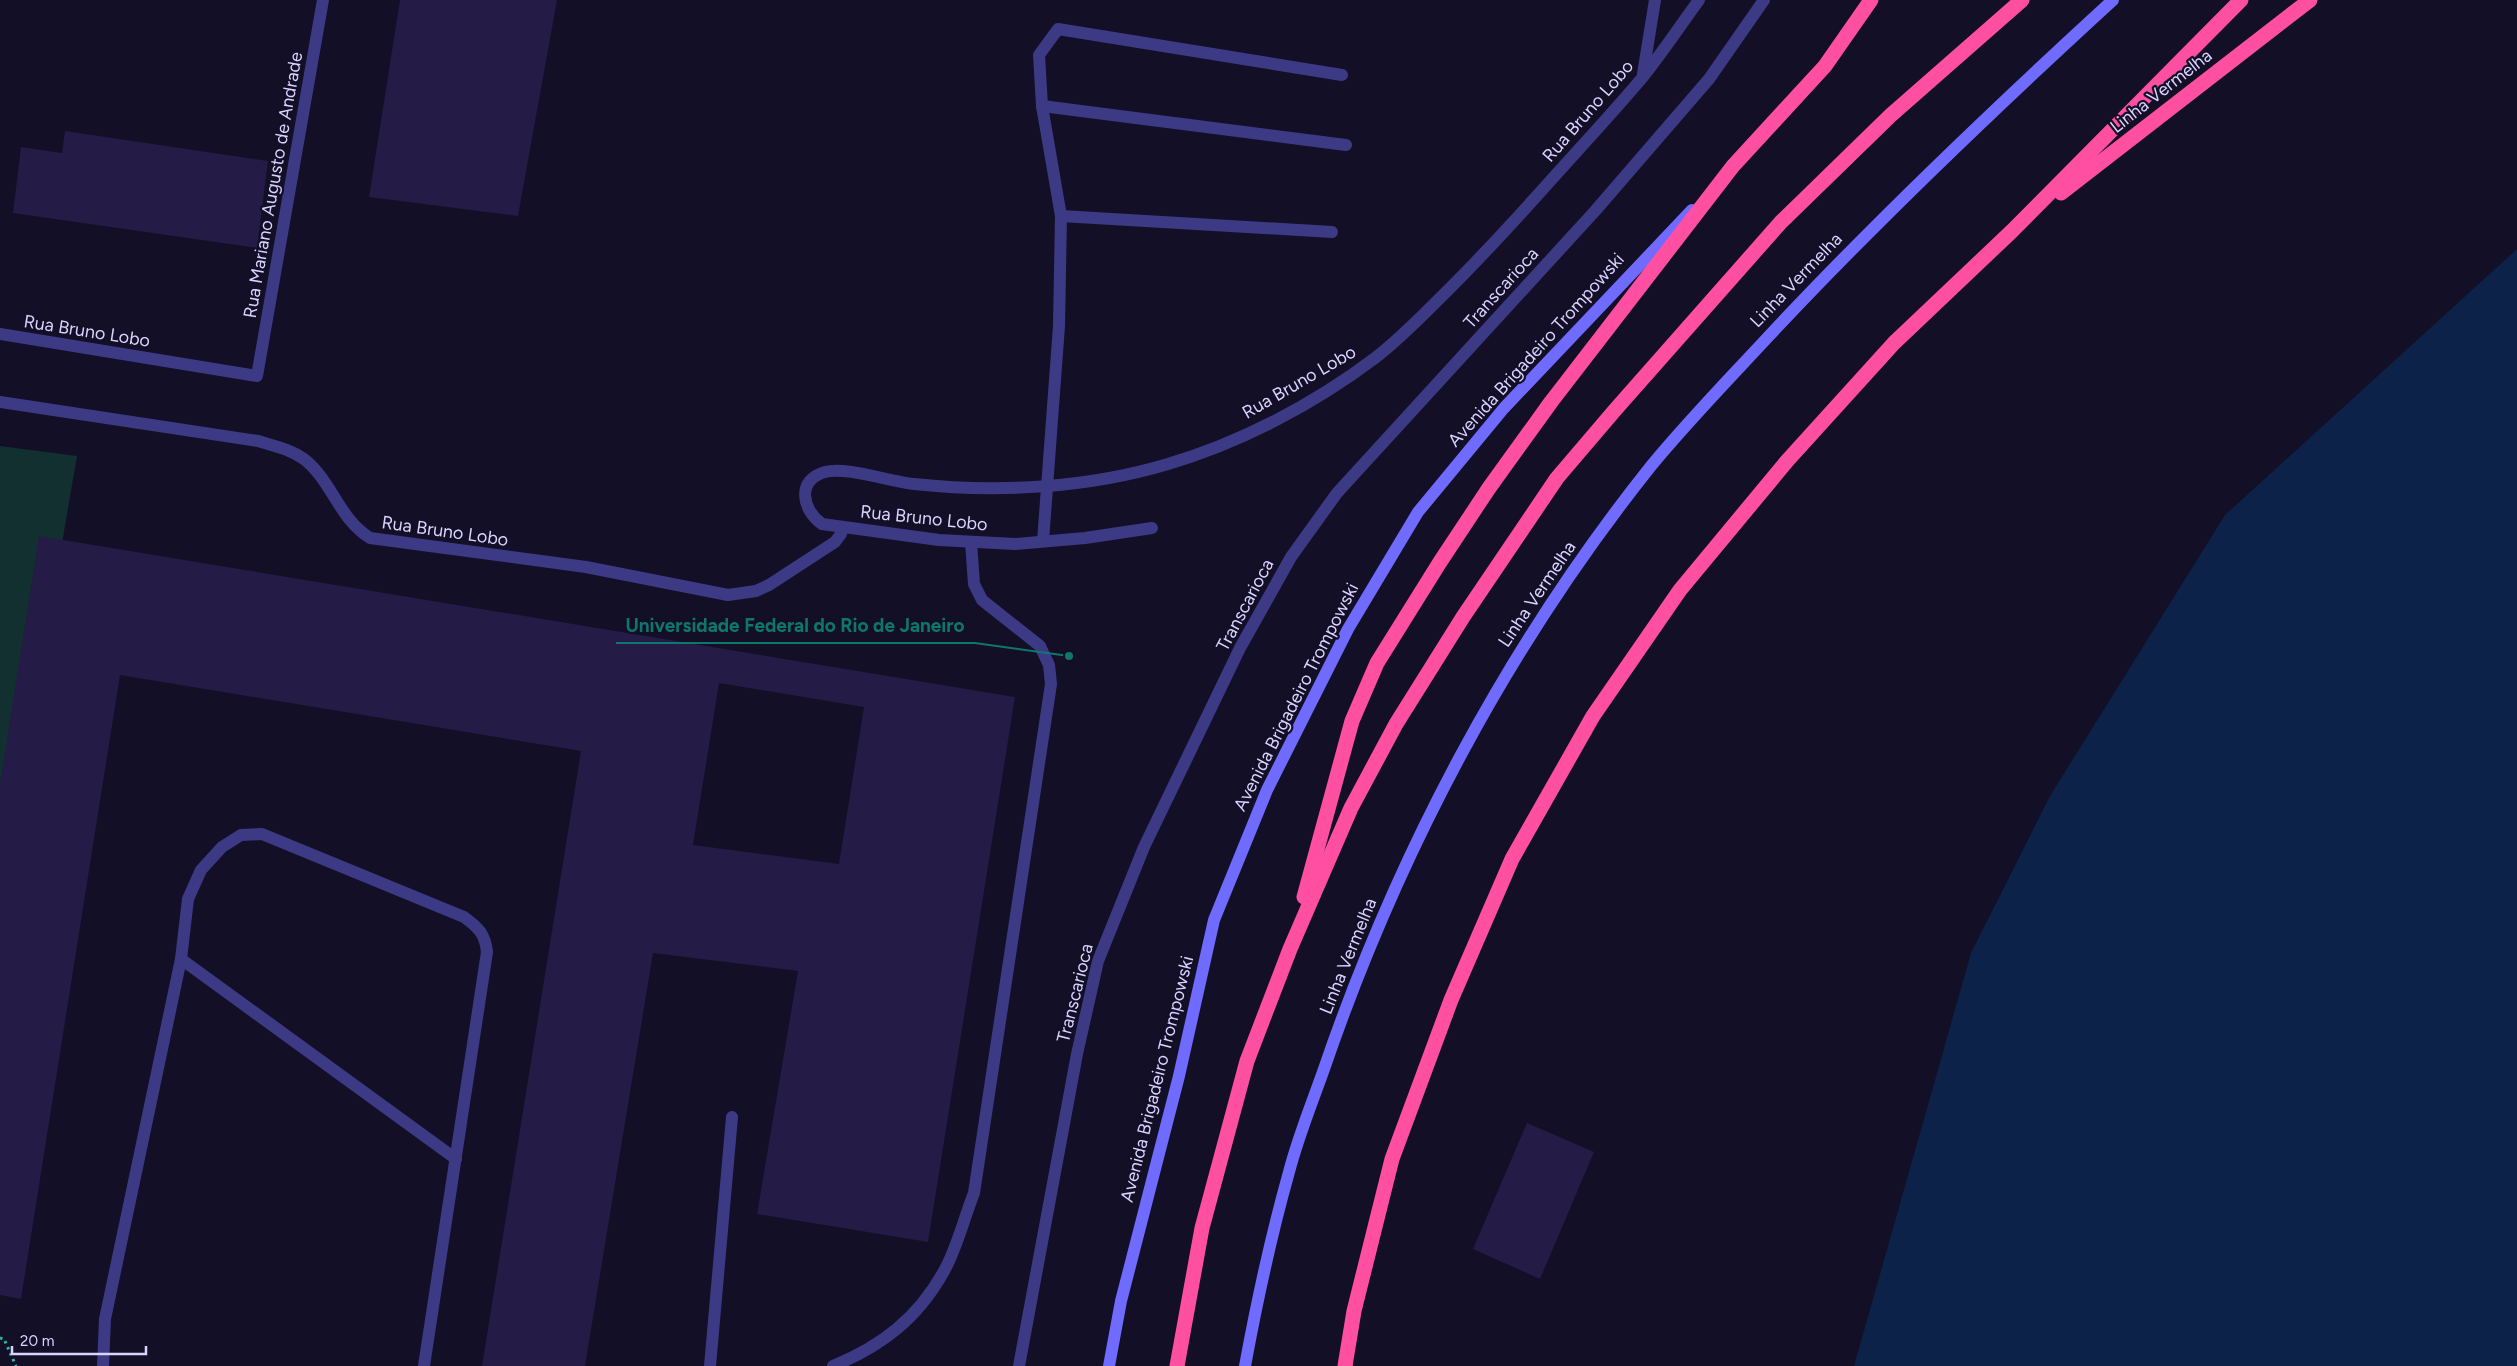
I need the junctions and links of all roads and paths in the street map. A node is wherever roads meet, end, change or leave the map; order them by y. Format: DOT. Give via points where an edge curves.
graph roads {
  1 [pos="323,0"];
  2 [pos="1655,0"];
  3 [pos="1699,0"];
  4 [pos="1764,0"];
  5 [pos="1871,0"];
  6 [pos="2022,0"];
  7 [pos="2113,0"];
  8 [pos="2242,0"];
  9 [pos="2310,0"];
  10 [pos="1342,75"];
  11 [pos="1643,77"];
  12 [pos="1042,106"];
  13 [pos="1346,146"];
  14 [pos="1733,166"];
  15 [pos="1061,216"];
  16 [pos="2012,231"];
  17 [pos="1332,232"];
  18 [pos="0,334"];
  19 [pos="257,376"];
  20 [pos="0,402"];
  21 [pos="1046,486"];
  22 [pos="842,527"];
  23 [pos="1152,528"];
  24 [pos="1043,541"];
  25 [pos="970,542"];
  26 [pos="1290,949"];
  27 [pos="181,959"];
  28 [pos="732,1117"];
  29 [pos="456,1159"];
  30 [pos="0,1338"];
  31 [pos="16,1366"];
  32 [pos="103,1366"];
  33 [pos="424,1366"];
  34 [pos="710,1366"];
  35 [pos="833,1366"];
  36 [pos="1019,1366"];
  37 [pos="1109,1366"];
  38 [pos="1177,1366"];
  39 [pos="1244,1366"];
  40 [pos="1345,1366"];
  1 -- 19 [label="lane, Rua Mariano Augusto de Andrade"];
  2 -- 11 [label="lane"];
  3 -- 11 [label="lane, Rua Bruno Lobo"];
  4 -- 36 [label="lane, Transcarioca" via="1709,79 1602,204 1337,494 1291,557 1240,648 1144,847 1098,961 1077,1054"];
  5 -- 14 [label="highway, Avenida Brigadeiro Trompowski" via="1825,66"];
  6 -- 26 [label="highway" via="1891,115 1781,222 1557,478 1463,617 1396,724 1351,808"];
  7 -- 39 [label="main road, Linha Vermelha" via="1897,203 1741,366 1652,465 1576,567 1511,666 1462,754 1365,956 1290,1167"];
  8 -- 16 [label="highway, Linha Vermelha"];
  9 -- 16 [label="highway, Linha Vermelha"];
  10 -- 12 [label="lane" via="1058,29 1039,55"];
  11 -- 21 [label="lane, Rua Bruno Lobo" via="1466,273 1405,332 1338,384 1253,431 1169,464 1108,478"];
  12 -- 13 [label="lane"];
  12 -- 15 [label="lane"];
  14 -- 26 [label="highway" via="1550,402 1489,488 1377,663 1352,721"];
  14 -- 37 [label="main road, Avenida Brigadeiro Trompowski" via="1504,408 1418,512 1348,629 1267,790 1214,920 1179,1076 1121,1301"];
  15 -- 17 [label="lane"];
  15 -- 21 [label="lane" via="1059,326"];
  16 -- 40 [label="highway, Linha Vermelha" via="1894,343 1787,461 1680,590 1593,716 1512,858 1451,1000 1392,1159 1354,1311"];
  18 -- 19 [label="lane, Rua Bruno Lobo"];
  20 -- 22 [label="lane, Rua Bruno Lobo" via="258,441 286,449 315,470 356,530 370,538 586,567 728,595 756,591 783,577 836,542"];
  21 -- 22 [label="lane, Rua Bruno Lobo" via="912,484 837,471 820,474 807,486 805,504 808,512 822,524"];
  21 -- 24 [label="lane"];
  22 -- 25 [label="lane, Rua Bruno Lobo"];
  23 -- 24 [label="lane, Rua Bruno Lobo"];
  24 -- 25 [label="lane, Rua Bruno Lobo" via="1015,544"];
  25 -- 35 [label="lane" via="974,584 982,600 1040,646 1048,665 1050,684 974,1193 944,1271 915,1314 881,1341"];
  26 -- 38 [label="highway" via="1247,1062 1224,1142 1202,1228"];
  27 -- 29 [label="lane"];
  27 -- 29 [label="lane" via="188,899 201,870 222,847 241,835 262,834 464,917 478,927 485,937 487,952"];
  27 -- 32 [label="lane" via="105,1319"];
  28 -- 34 [label="lane"];
  29 -- 33 [label="lane"];
  30 -- 31 [label="path" via="4,1339"];
}
